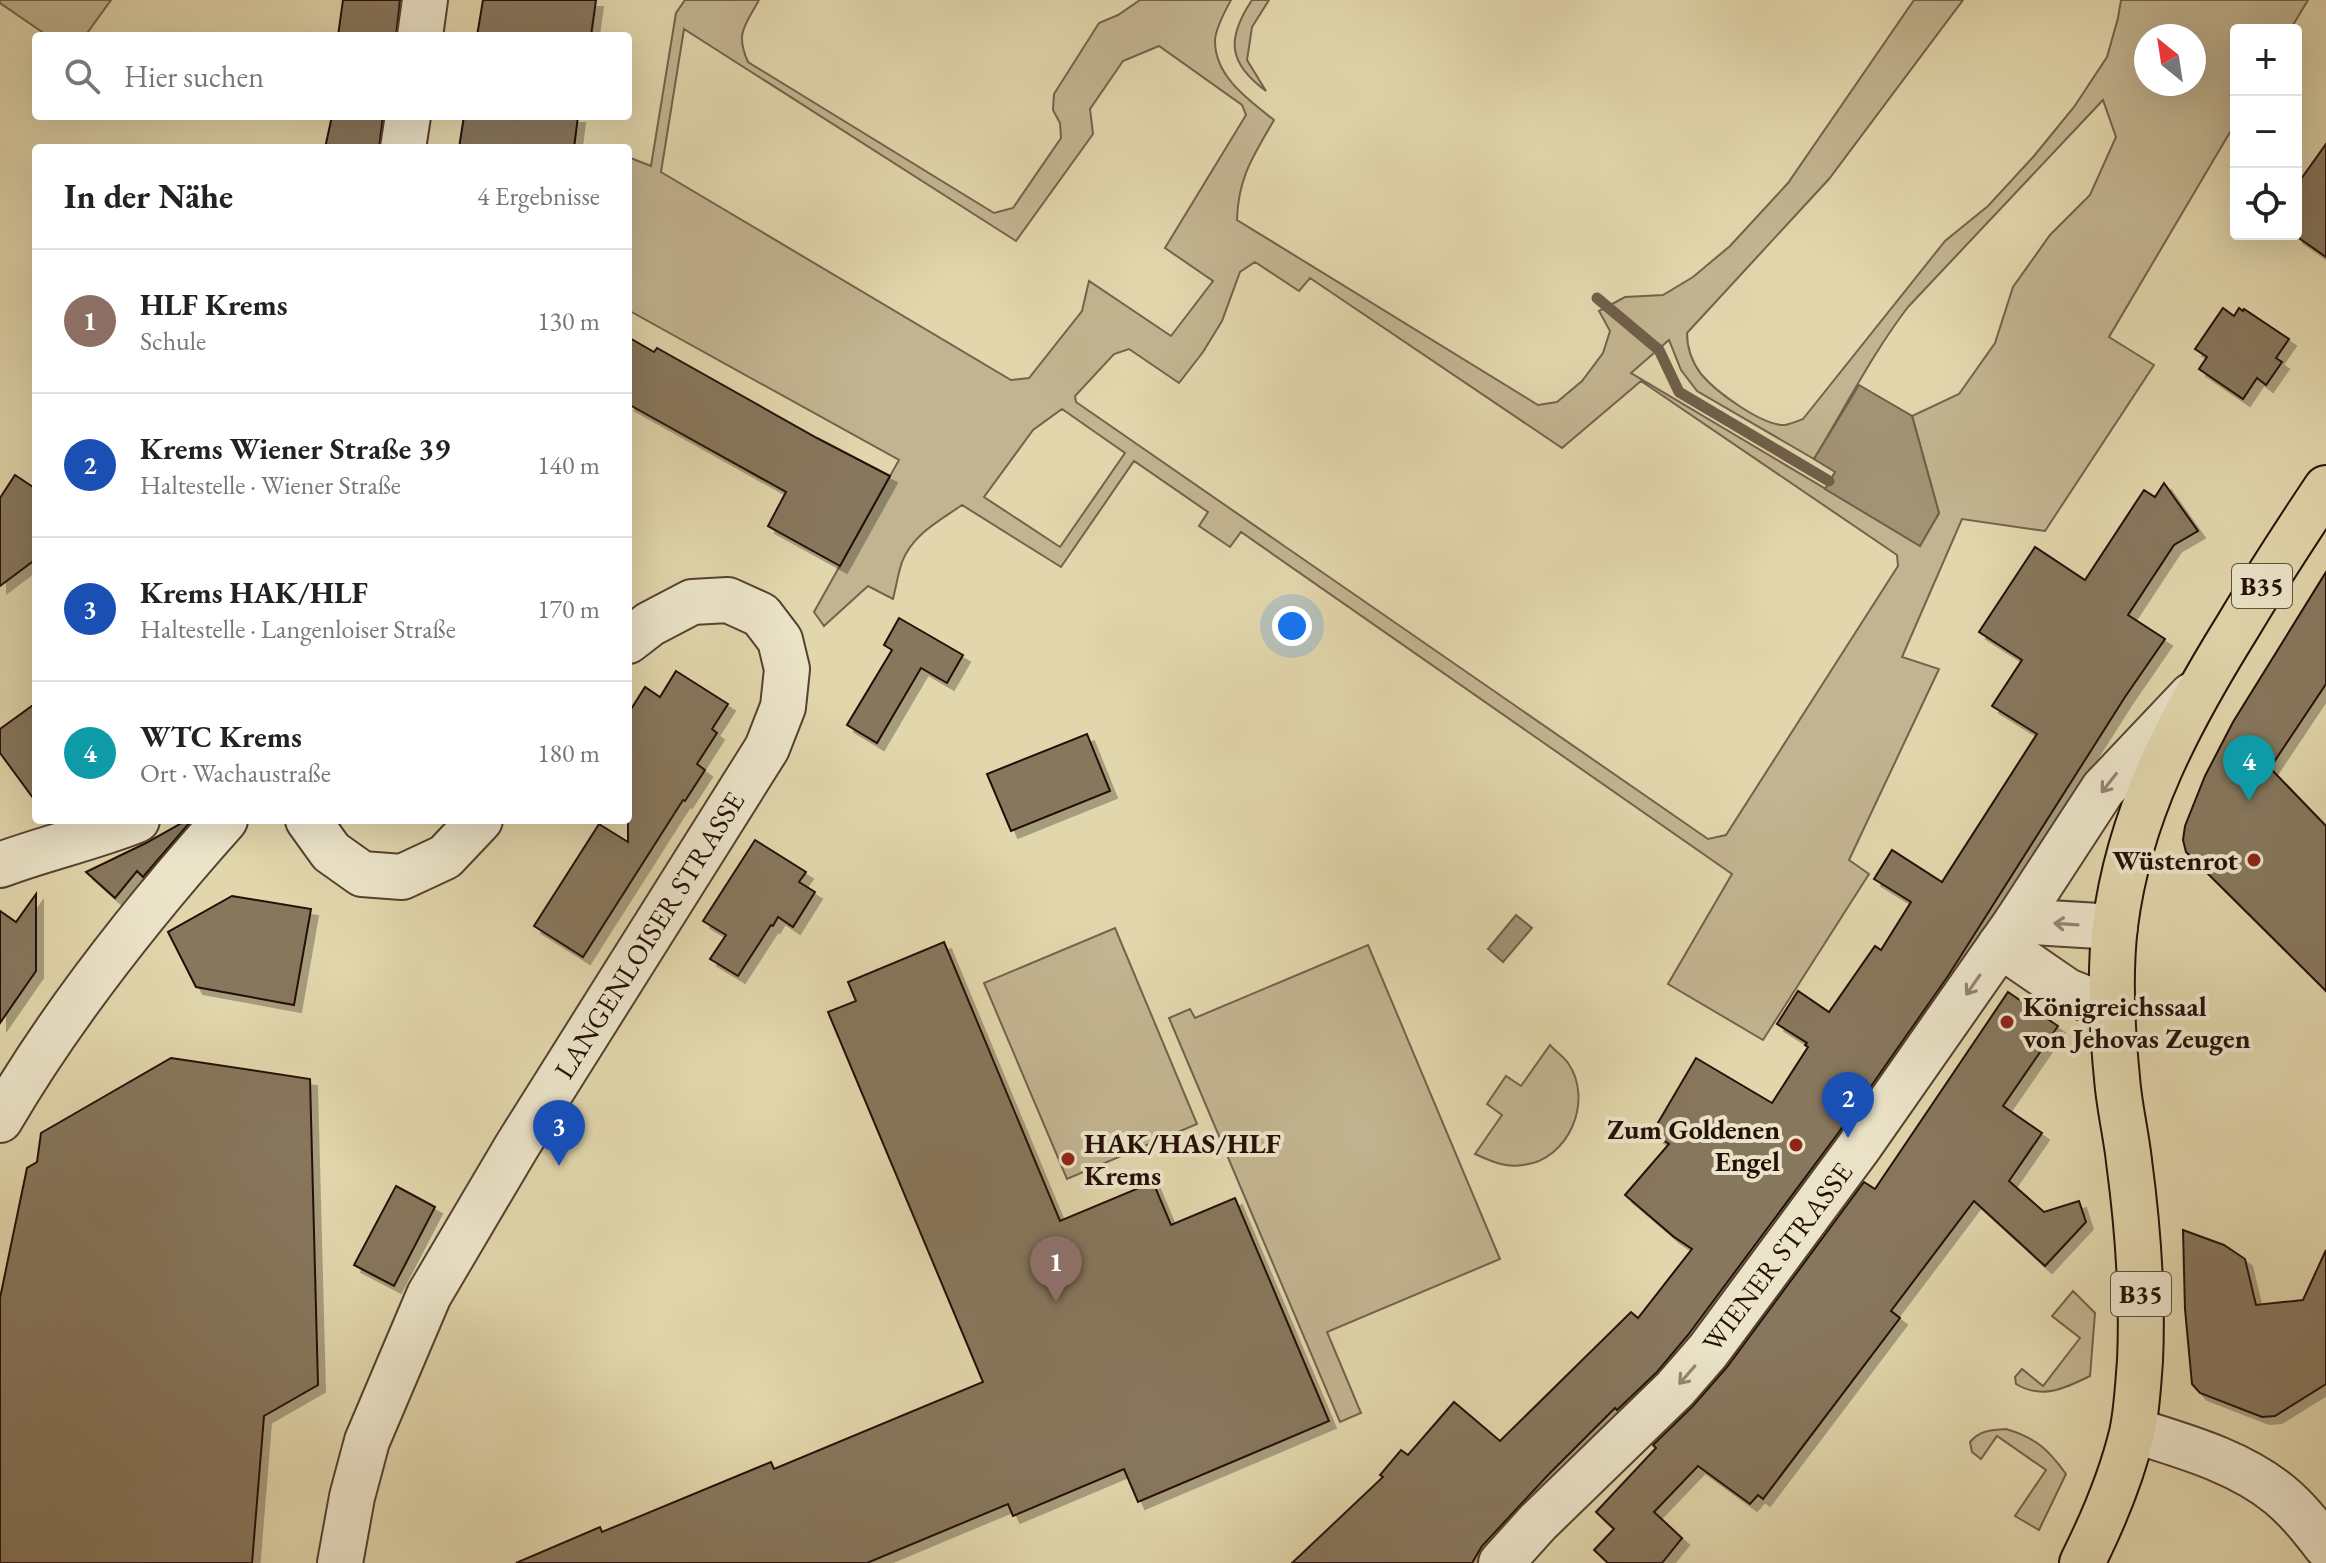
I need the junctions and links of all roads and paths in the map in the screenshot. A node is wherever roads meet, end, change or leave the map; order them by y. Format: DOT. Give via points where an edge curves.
graph roads {
  1 [pos="425,0"];
  2 [pos="421,32"];
  3 [pos="407,120"];
  4 [pos="404,144"];
  5 [pos="2326,488"];
  6 [pos="632,638"];
  7 [pos="2201,686"];
  8 [pos="127,824"];
  9 [pos="221,824"];
  10 [pos="311,824"];
  11 [pos="476,824"];
  12 [pos="20,845"];
  13 [pos="0,865"];
  14 [pos="2115,927"];
  15 [pos="2009,933"];
  16 [pos="2112,1009"];
  17 [pos="0,1120"];
  18 [pos="2133,1430"];
  19 [pos="2326,1546"];
  20 [pos="340,1563"];
  21 [pos="1501,1563"];
  22 [pos="2082,1563"];
  1 -- 2 [label="street"];
  3 -- 4 [label="street"];
  5 -- 7 [label="main road, WIENER STRASSE / B35"];
  6 -- 20 [label="street, LANGENLOISER STRASSE" via="692,602 728,600 761,615 780,640 787,669 783,707 767,748 429,1295 367,1441"];
  7 -- 14 [label="main road, B35" via="2149,792 2131,846"];
  7 -- 15 [label="street, WIENER STRASSE, one-way" via="2103,789"];
  8 -- 12 [label="street"];
  9 -- 17 [label="street" via="109,958"];
  10 -- 11 [label="street" via="331,852 362,874 402,877 445,857"];
  12 -- 13 [label="street"];
  14 -- 15 [label="street, one-way"];
  14 -- 16 [label="main road, B35"];
  15 -- 16 [label="street" via="2067,991"];
  15 -- 21 [label="street, WIENER STRASSE, one-way" via="1708,1351"];
  16 -- 18 [label="main road, B35" via="2141,1273"];
  18 -- 19 [label="street" via="2243,1470 2280,1495"];
  18 -- 22 [label="main road, B35" via="2122,1471"];
}
